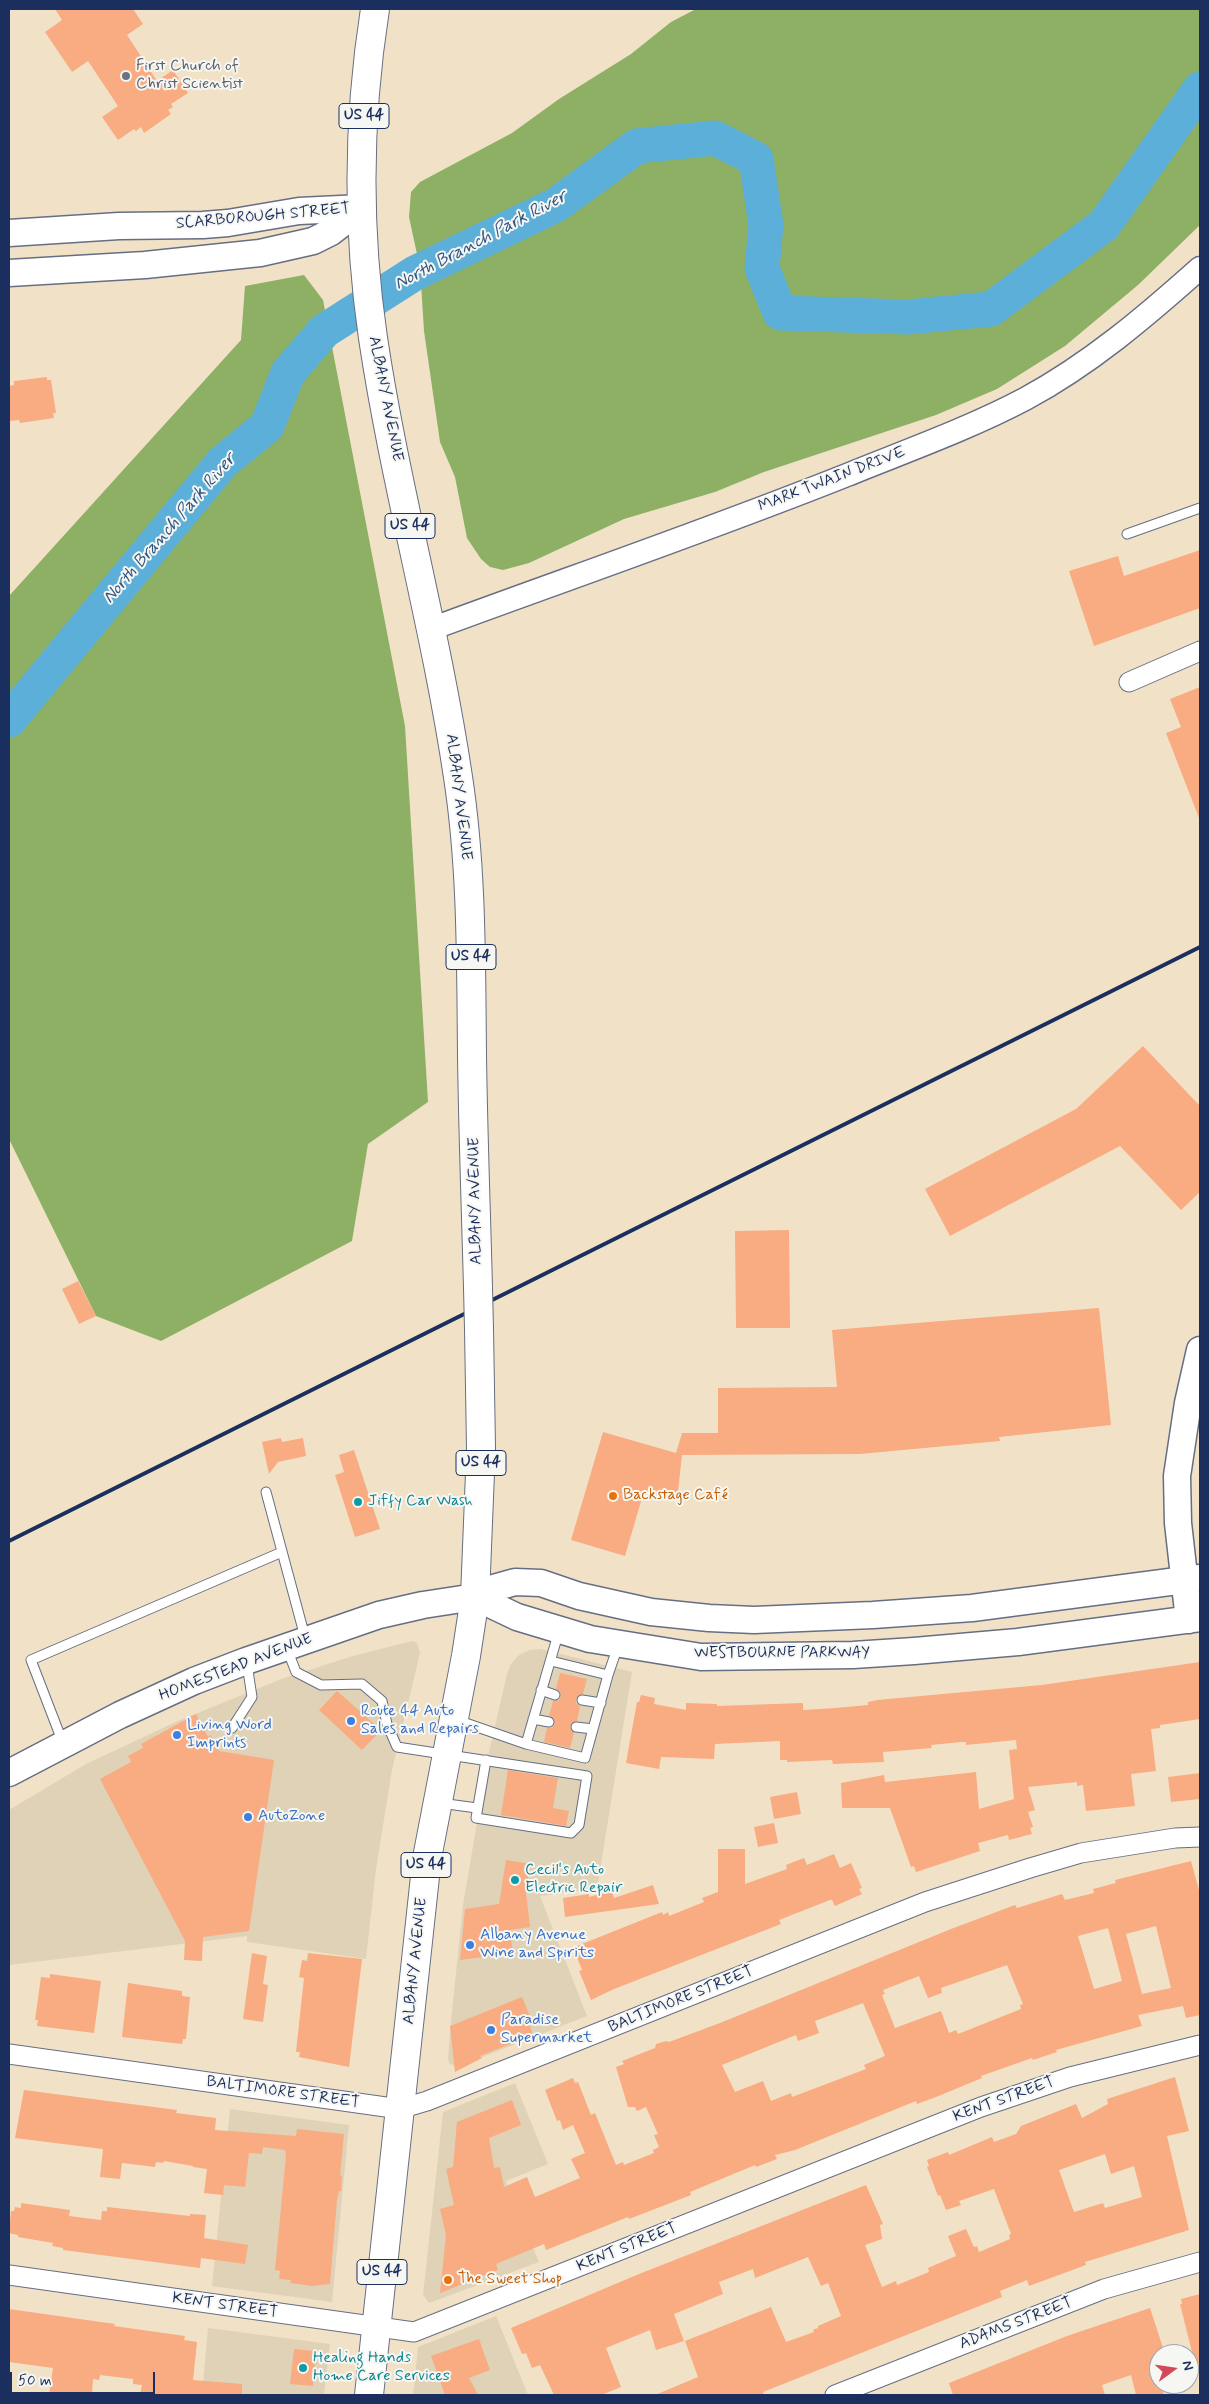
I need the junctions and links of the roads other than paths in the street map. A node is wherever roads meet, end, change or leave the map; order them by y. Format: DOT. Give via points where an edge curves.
graph roads {
  1 [pos="375,9"];
  2 [pos="362,208"];
  3 [pos="9,233"];
  4 [pos="1200,268"];
  5 [pos="9,273"];
  6 [pos="1200,508"];
  7 [pos="1127,534"];
  8 [pos="431,629"];
  9 [pos="1200,651"];
  10 [pos="1129,682"];
  11 [pos="1200,1350"];
  12 [pos="266,1492"];
  13 [pos="282,1552"];
  14 [pos="1192,1579"];
  15 [pos="475,1597"];
  16 [pos="854,1616"];
  17 [pos="1195,1619"];
  18 [pos="559,1631"];
  19 [pos="296,1643"];
  20 [pos="619,1644"];
  21 [pos="853,1655"];
  22 [pos="246,1661"];
  23 [pos="551,1661"];
  24 [pos="608,1675"];
  25 [pos="541,1690"];
  26 [pos="555,1695"];
  27 [pos="582,1700"];
  28 [pos="601,1703"];
  29 [pos="454,1719"];
  30 [pos="533,1719"];
  31 [pos="548,1722"];
  32 [pos="576,1727"];
  33 [pos="232,1728"];
  34 [pos="593,1729"];
  35 [pos="64,1744"];
  36 [pos="526,1744"];
  37 [pos="447,1755"];
  38 [pos="486,1760"];
  39 [pos="9,1772"];
  40 [pos="438,1803"];
  41 [pos="477,1808"];
  42 [pos="1200,1838"];
  43 [pos="1200,2045"];
  44 [pos="9,2054"];
  45 [pos="400,2109"];
  46 [pos="1200,2262"];
  47 [pos="9,2275"];
  48 [pos="376,2327"];
  49 [pos="369,2395"];
  50 [pos="835,2395"];
  1 -- 2 [label="highway, ALBANY AVENUE / US 44" via="365,109"];
  2 -- 3 [label="main road, SCARBOROUGH STREET" via="299,211 203,225"];
  2 -- 5 [label="main road, SCARBOROUGH STREET" via="331,232 313,241 260,253 145,265"];
  2 -- 8 [label="highway, ALBANY AVENUE / US 44" via="374,338"];
  4 -- 8 [label="street, MARK TWAIN DRIVE" via="1128,331 1025,399 924,444 782,500"];
  6 -- 7 [label="lane"];
  8 -- 15 [label="highway, ALBANY AVENUE / US 44, bridge" via="457,771 466,845 471,949 481,1448"];
  9 -- 10 [label="street"];
  11 -- 14 [label="main road" via="1177,1476"];
  12 -- 13 [label="lane"];
  13 -- 19 [label="lane"];
  13 -- 35 [label="lane" via="31,1660"];
  14 -- 16 [label="main road" via="972,1608"];
  14 -- 17 [label="main road"];
  15 -- 16 [label="main road" via="505,1584 530,1581 614,1605 673,1615 754,1620"];
  15 -- 18 [label="main road, WESTBOURNE PARKWAY" via="517,1617"];
  15 -- 19 [label="main road, HOMESTEAD AVENUE" via="379,1615"];
  15 -- 29 [label="highway, ALBANY AVENUE / US 44"];
  16 -- 21 [label="main road"];
  17 -- 21 [label="main road, WESTBOURNE PARKWAY" via="1018,1642"];
  18 -- 20 [label="main road, WESTBOURNE PARKWAY"];
  18 -- 23 [label="lane"];
  19 -- 22 [label="main road, HOMESTEAD AVENUE"];
  19 -- 37 [label="lane" via="296,1672 321,1686 362,1684 382,1701 397,1747"];
  20 -- 21 [label="main road, WESTBOURNE PARKWAY" via="701,1657"];
  20 -- 24 [label="lane"];
  22 -- 33 [label="lane" via="252,1697"];
  22 -- 35 [label="main road, HOMESTEAD AVENUE" via="194,1681"];
  23 -- 24 [label="lane"];
  23 -- 25 [label="lane"];
  24 -- 28 [label="lane"];
  25 -- 26 [label="lane"];
  25 -- 30 [label="lane"];
  27 -- 28 [label="lane"];
  28 -- 34 [label="lane"];
  29 -- 36 [label="lane"];
  29 -- 37 [label="highway, ALBANY AVENUE / US 44"];
  30 -- 31 [label="lane"];
  30 -- 36 [label="lane"];
  32 -- 34 [label="lane"];
  34 -- 36 [label="lane" via="585,1758"];
  35 -- 39 [label="main road, HOMESTEAD AVENUE"];
  37 -- 38 [label="lane"];
  37 -- 40 [label="highway, ALBANY AVENUE / US 44"];
  38 -- 41 [label="lane"];
  38 -- 41 [label="lane" via="587,1776 579,1825 571,1833 476,1818"];
  40 -- 41 [label="lane"];
  40 -- 45 [label="highway, ALBANY AVENUE / US 44" via="427,1858"];
  42 -- 45 [label="street, BALTIMORE STREET" via="1175,1838 1082,1853 925,1902 446,2094"];
  43 -- 48 [label="street, KENT STREET" via="1070,2076 981,2107 414,2332"];
  44 -- 45 [label="street, BALTIMORE STREET"];
  45 -- 48 [label="highway, ALBANY AVENUE / US 44"];
  46 -- 50 [label="street, ADAMS STREET" via="1104,2289"];
  47 -- 48 [label="street, KENT STREET"];
  48 -- 49 [label="highway, ALBANY AVENUE / US 44"];
}
